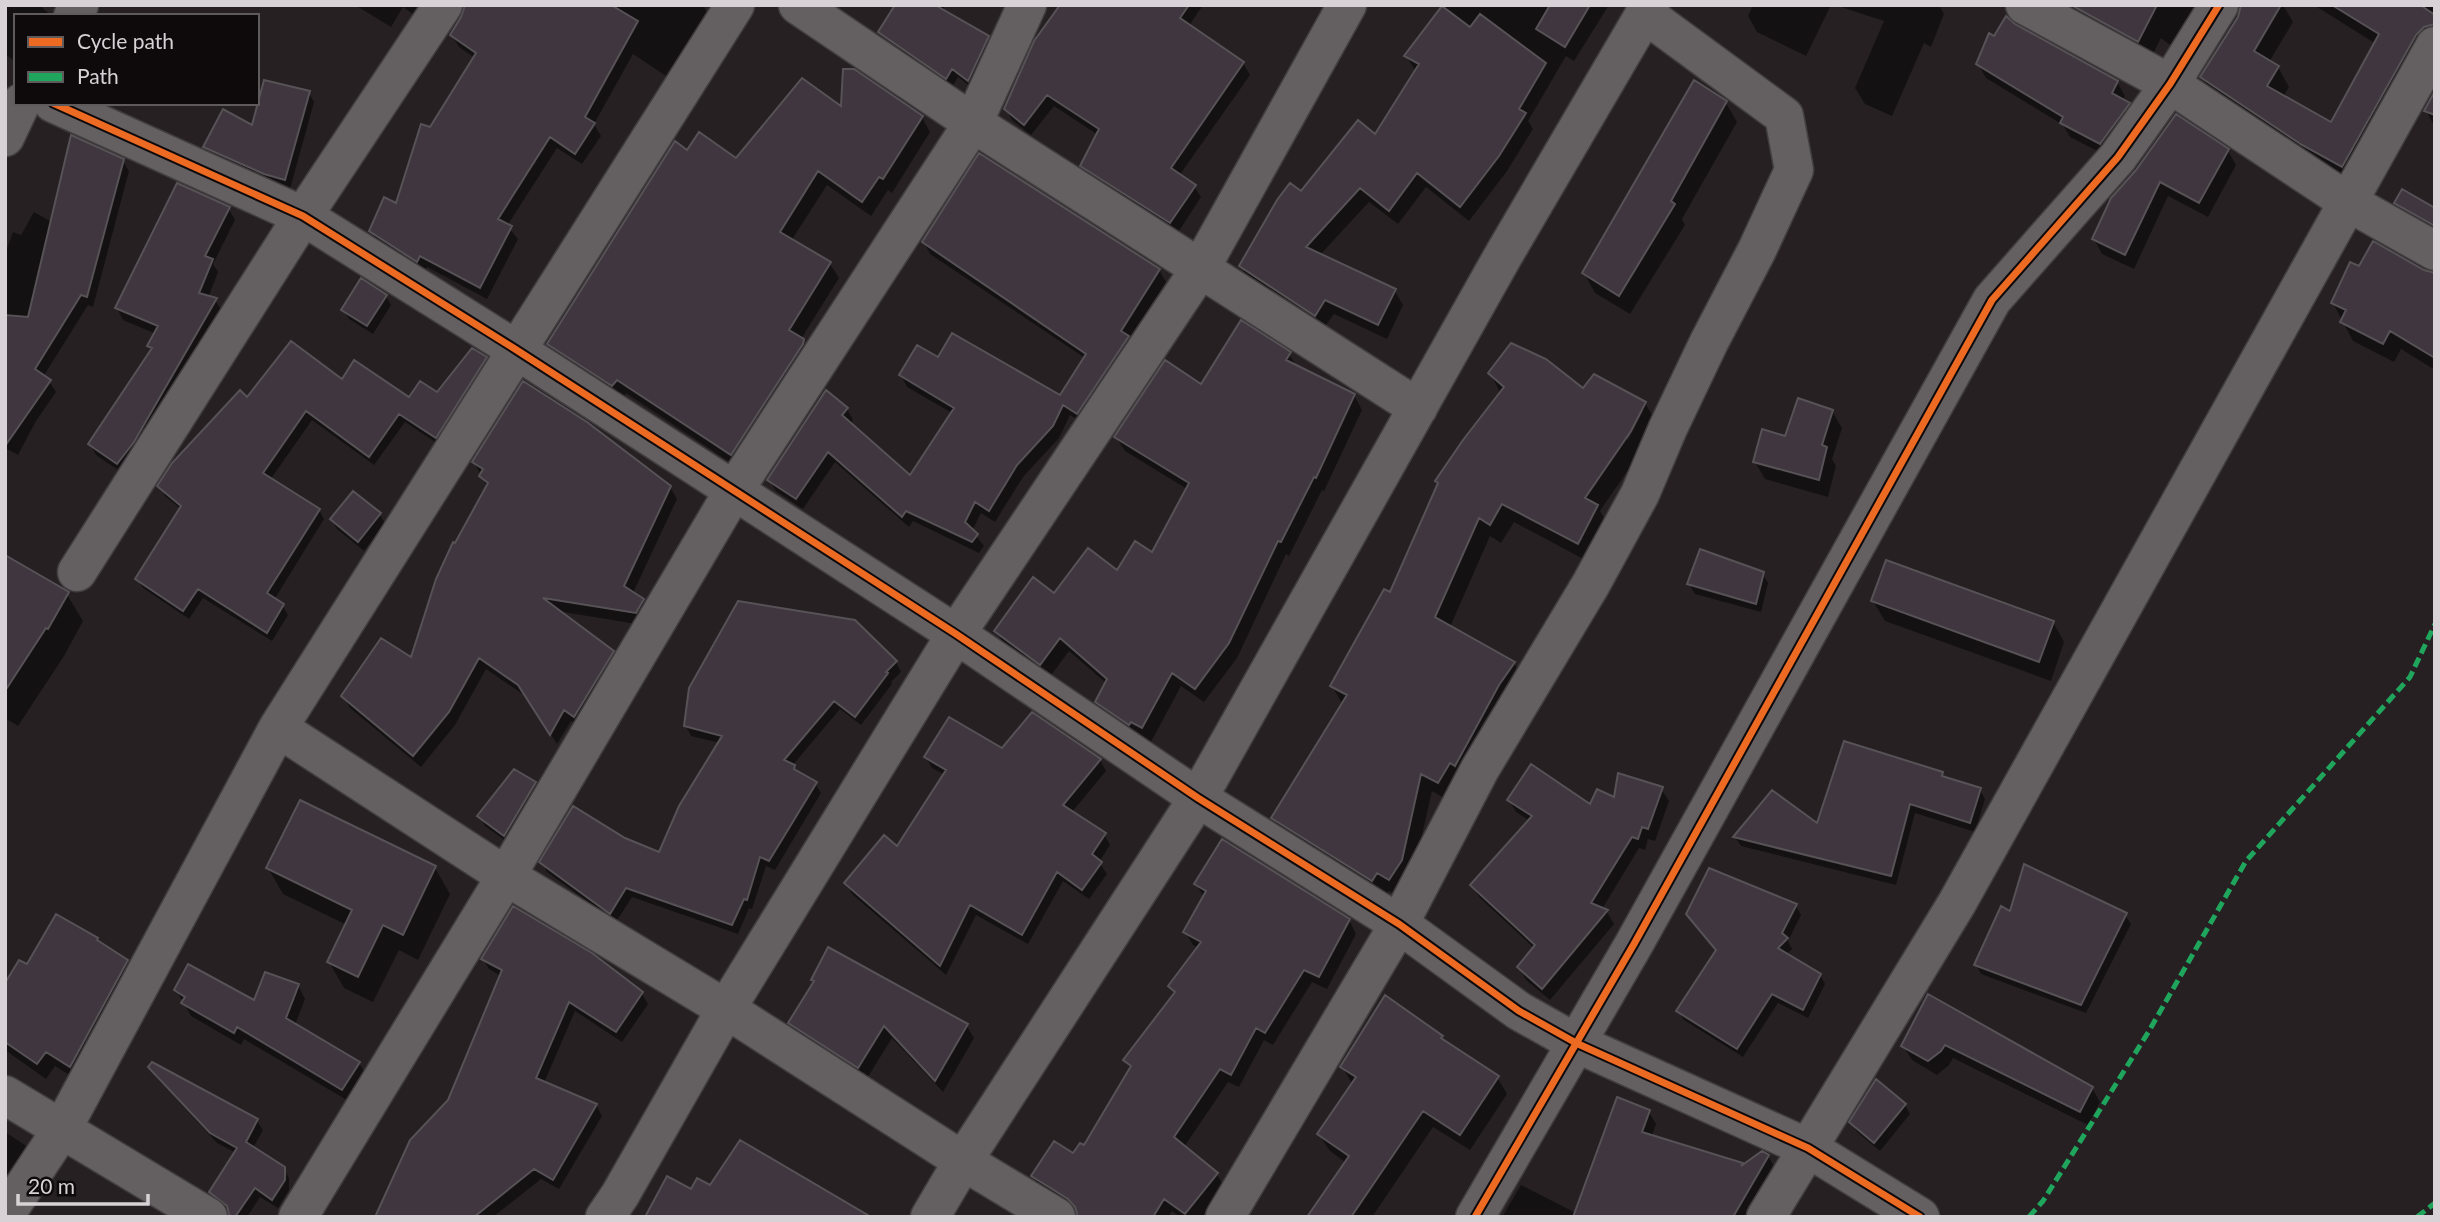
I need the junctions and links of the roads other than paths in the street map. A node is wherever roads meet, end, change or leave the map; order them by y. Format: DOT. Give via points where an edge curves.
graph roads {
  1 [pos="443,5"];
  2 [pos="735,5"];
  3 [pos="798,5"];
  4 [pos="1027,5"];
  5 [pos="1347,5"];
  6 [pos="2025,5"];
  7 [pos="2219,5"];
  8 [pos="1648,9"];
  9 [pos="2435,46"];
  10 [pos="2170,84"];
  11 [pos="20,105"];
  12 [pos="57,105"];
  13 [pos="973,123"];
  14 [pos="5,137"];
  15 [pos="2347,202"];
  16 [pos="303,216"];
  17 [pos="2435,251"];
  18 [pos="1200,269"];
  19 [pos="515,349"];
  20 [pos="1419,408"];
  21 [pos="733,492"];
  22 [pos="77,572"];
  23 [pos="957,634"];
  24 [pos="278,727"];
  25 [pos="1198,798"];
  26 [pos="506,876"];
  27 [pos="1399,924"];
  28 [pos="726,1009"];
  29 [pos="1576,1043"];
  30 [pos="5,1095"];
  31 [pos="62,1129"];
  32 [pos="1808,1147"];
  33 [pos="963,1161"];
  34 [pos="5,1215"];
  35 [pos="208,1217"];
  36 [pos="298,1217"];
  37 [pos="605,1217"];
  38 [pos="930,1217"];
  39 [pos="1056,1217"];
  40 [pos="1225,1217"];
  41 [pos="1475,1217"];
  42 [pos="1766,1217"];
  43 [pos="1920,1217"];
  1 -- 16 [label="street"];
  2 -- 19 [label="street"];
  3 -- 13 [label="street"];
  4 -- 13 [label="street"];
  5 -- 18 [label="street"];
  6 -- 10 [label="street"];
  7 -- 10 [label="street"];
  8 -- 20 [label="street"];
  8 -- 27 [label="street" via="1784,116 1794,170 1640,494 1480,769"];
  9 -- 15 [label="street"];
  10 -- 15 [label="street"];
  10 -- 29 [label="street" via="2118,157 1992,300"];
  11 -- 14 [label="street"];
  12 -- 16 [label="street"];
  13 -- 18 [label="street"];
  13 -- 21 [label="street"];
  15 -- 17 [label="street"];
  15 -- 32 [label="street" via="1957,903"];
  16 -- 19 [label="street"];
  16 -- 22 [label="street"];
  18 -- 20 [label="street"];
  18 -- 23 [label="street"];
  19 -- 21 [label="street"];
  19 -- 24 [label="street"];
  20 -- 25 [label="street"];
  21 -- 23 [label="street"];
  21 -- 26 [label="street"];
  23 -- 25 [label="street"];
  23 -- 28 [label="street"];
  24 -- 26 [label="street"];
  24 -- 31 [label="street"];
  25 -- 27 [label="street"];
  25 -- 33 [label="street"];
  26 -- 28 [label="street"];
  26 -- 36 [label="street"];
  27 -- 29 [label="street" via="1519,1011"];
  27 -- 40 [label="street"];
  28 -- 33 [label="street"];
  28 -- 37 [label="street"];
  29 -- 32 [label="street"];
  29 -- 41 [label="street"];
  30 -- 31 [label="street"];
  31 -- 34 [label="street"];
  31 -- 35 [label="street"];
  32 -- 42 [label="street"];
  32 -- 43 [label="street"];
  33 -- 38 [label="street"];
  33 -- 39 [label="street"];
}
